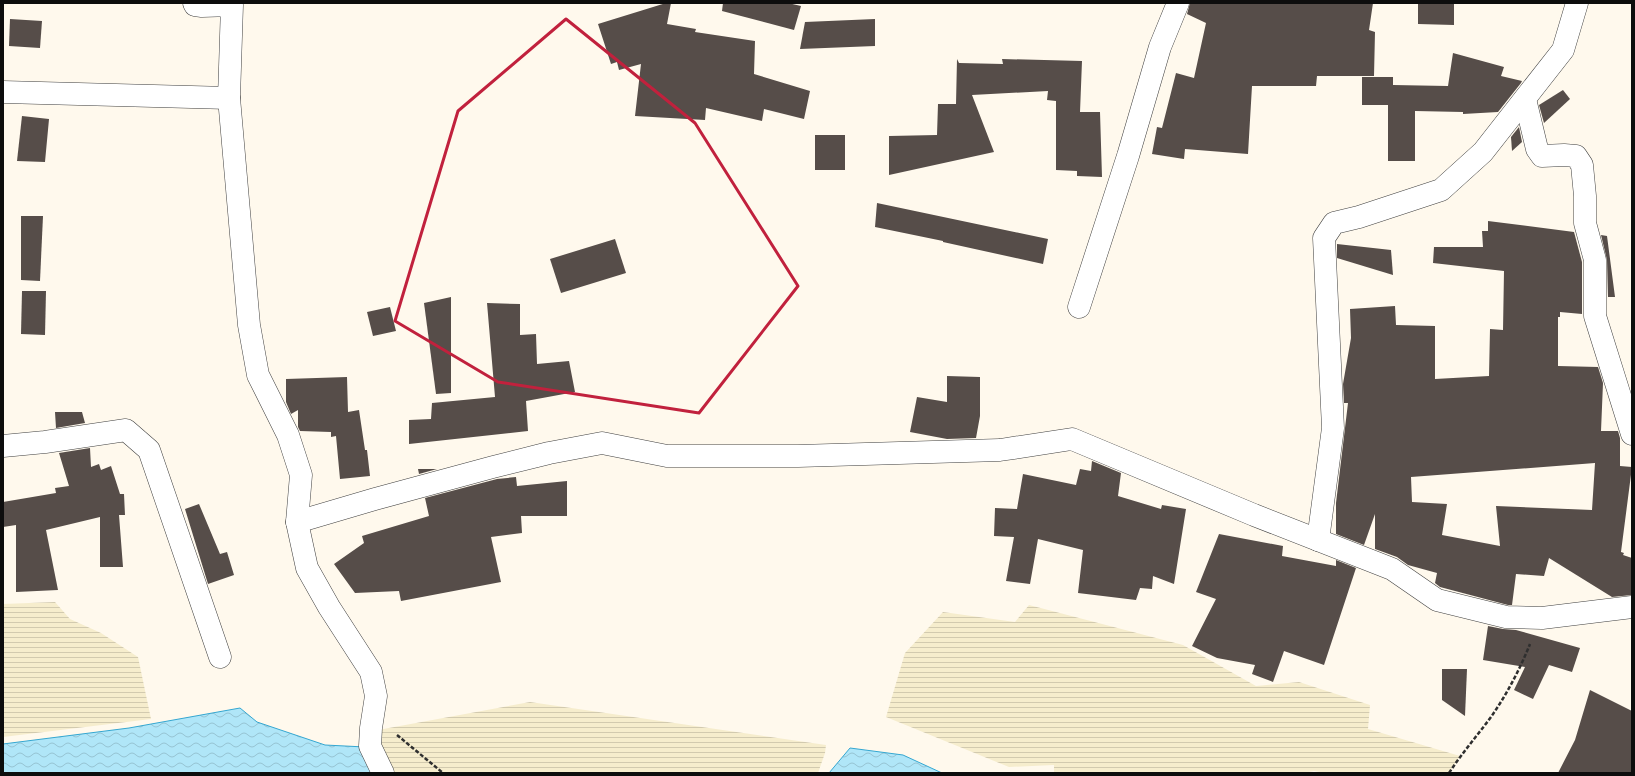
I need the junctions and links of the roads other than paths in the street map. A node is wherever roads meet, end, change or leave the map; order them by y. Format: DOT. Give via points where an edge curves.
graph roads {
  1 [pos="194,3"];
  2 [pos="1178,3"];
  3 [pos="1577,3"];
  4 [pos="235,4"];
  5 [pos="3,92"];
  6 [pos="229,98"];
  7 [pos="1525,99"];
  8 [pos="1079,307"];
  9 [pos="1632,434"];
  10 [pos="3,446"];
  11 [pos="297,522"];
  12 [pos="1318,540"];
  13 [pos="1632,607"];
  14 [pos="220,657"];
  15 [pos="383,773"];
  1 -- 4 [label="street" via="202,6"];
  2 -- 8 [label="street" via="1160,47 1126,163"];
  3 -- 7 [label="street" via="1563,50"];
  4 -- 6 [label="street"];
  5 -- 6 [label="street"];
  6 -- 11 [label="street" via="249,325 258,375 288,435 301,475"];
  7 -- 9 [label="street" via="1537,149 1542,156 1576,156 1582,165 1585,223 1595,260 1595,316"];
  7 -- 12 [label="street" via="1483,152 1440,190 1359,218 1334,223 1324,238 1333,428"];
  10 -- 14 [label="street" via="126,430 149,450"];
  11 -- 12 [label="street" via="493,467 602,443 667,456 798,456 1000,450 1072,439"];
  11 -- 15 [label="street" via="307,568 371,672 376,696 370,746"];
  12 -- 13 [label="street" via="1392,569 1437,600 1506,617 1542,618"];
}
